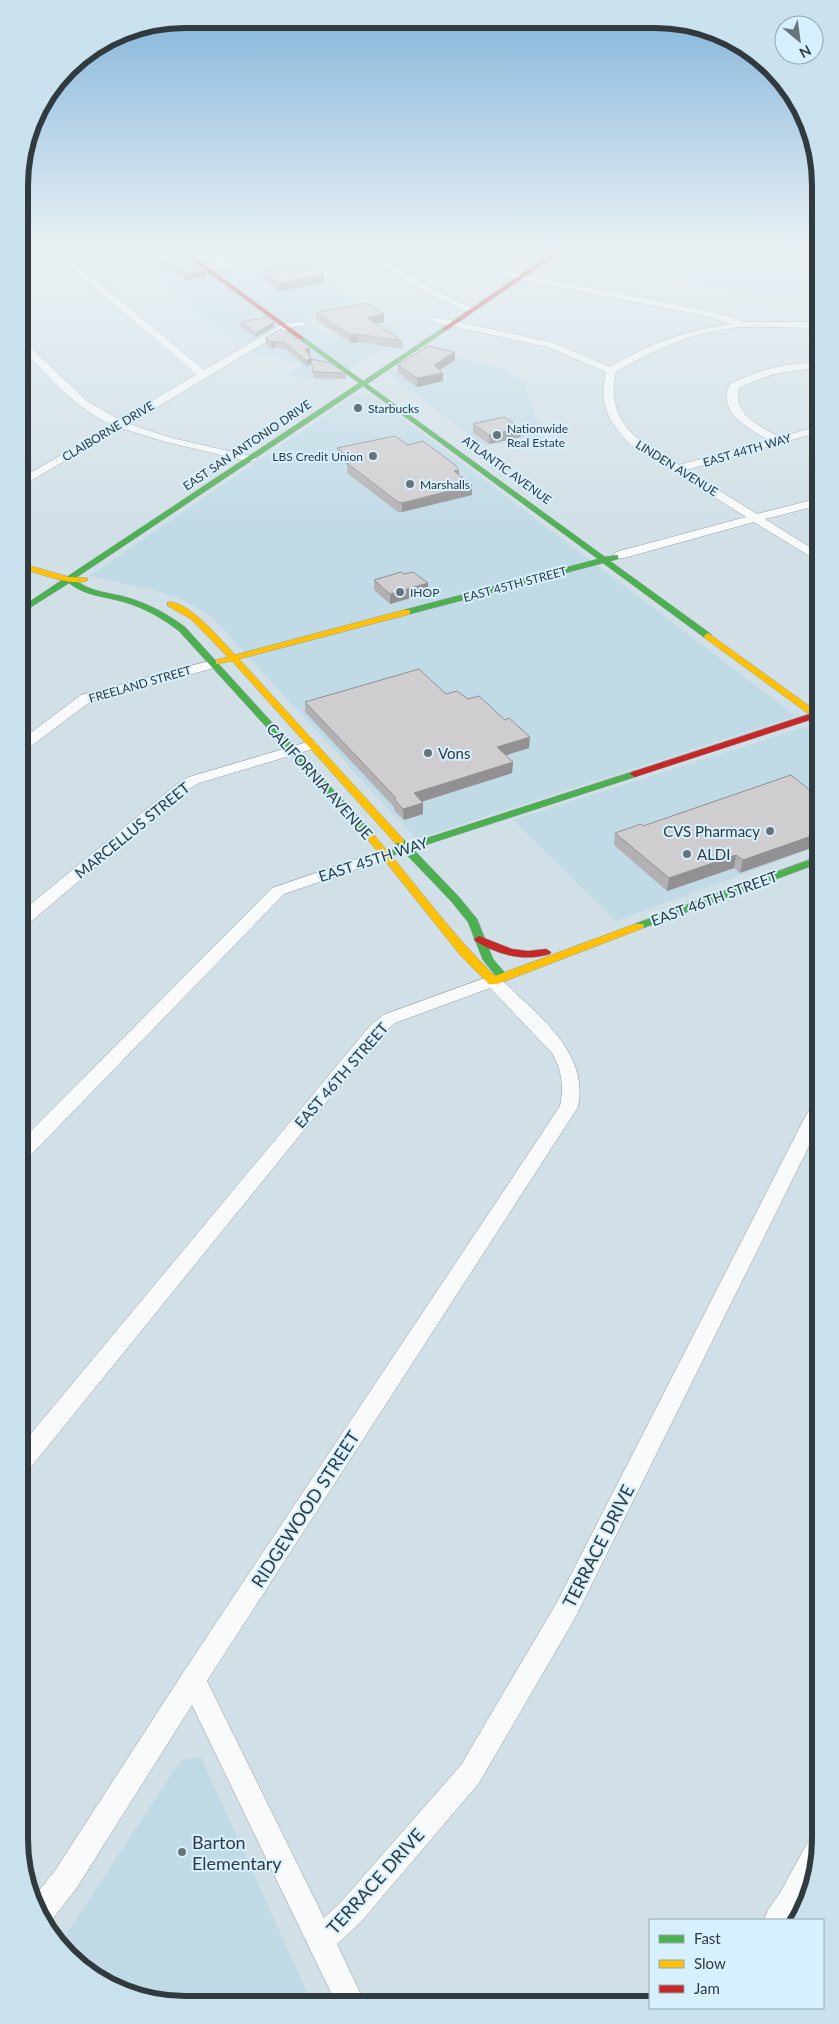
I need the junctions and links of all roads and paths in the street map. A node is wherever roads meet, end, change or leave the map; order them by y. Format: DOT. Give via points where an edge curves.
graph roads {
  1 [pos="166,343"];
  2 [pos="257,343"];
  3 [pos="314,343"];
  4 [pos="427,343"];
  5 [pos="544,343"];
  6 [pos="663,343"];
  7 [pos="28,350"];
  8 [pos="35,357"];
  9 [pos="28,358"];
  10 [pos="812,366"];
  11 [pos="358,371"];
  12 [pos="611,371"];
  13 [pos="204,375"];
  14 [pos="379,379"];
  15 [pos="342,382"];
  16 [pos="364,382"];
  17 [pos="284,422"];
  18 [pos="120,424"];
  19 [pos="812,431"];
  20 [pos="779,441"];
  21 [pos="235,455"];
  22 [pos="251,459"];
  23 [pos="678,468"];
  24 [pos="28,477"];
  25 [pos="31,478"];
  26 [pos="28,480"];
  27 [pos="812,503"];
  28 [pos="757,518"];
  29 [pos="604,544"];
  30 [pos="812,553"];
  31 [pos="620,555"];
  32 [pos="606,559"];
  33 [pos="632,564"];
  34 [pos="28,567"];
  35 [pos="57,576"];
  36 [pos="69,579"];
  37 [pos="135,591"];
  38 [pos="28,595"];
  39 [pos="161,600"];
  40 [pos="28,607"];
  41 [pos="234,659"];
  42 [pos="213,664"];
  43 [pos="812,712"];
  44 [pos="812,716"];
  45 [pos="28,742"];
  46 [pos="311,745"];
  47 [pos="292,750"];
  48 [pos="405,848"];
  49 [pos="386,854"];
  50 [pos="812,862"];
  51 [pos="28,916"];
  52 [pos="479,939"];
  53 [pos="583,947"];
  54 [pos="498,979"];
  55 [pos="569,1107"];
  56 [pos="811,1122"];
  57 [pos="27,1146"];
  58 [pos="27,1455"];
  59 [pos="193,1680"];
  60 [pos="808,1870"];
  61 [pos="43,1908"];
  62 [pos="779,1919"];
  63 [pos="321,1940"];
  64 [pos="348,1996"];
  1 -- 13 [label="street"];
  2 -- 13 [label="street, CLAIBORNE DRIVE"];
  3 -- 11 [label="main road, ATLANTIC AVENUE"];
  4 -- 14 [label="main road, EAST SAN ANTONIO DRIVE"];
  5 -- 12 [label="street"];
  6 -- 12 [label="street"];
  7 -- 8 [label="street"];
  8 -- 9 [label="street"];
  8 -- 18 [label="street" via="82,403"];
  10 -- 20 [label="street" via="756,374 734,386 730,394 736,412"];
  11 -- 14 [label="main road, ATLANTIC AVENUE"];
  11 -- 15 [label="main road"];
  11 -- 16 [label="main road, ATLANTIC AVENUE"];
  12 -- 23 [label="street, LINDEN AVENUE" via="607,395 612,416 635,442"];
  13 -- 18 [label="street, CLAIBORNE DRIVE"];
  14 -- 16 [label="main road, EAST SAN ANTONIO DRIVE"];
  16 -- 22 [label="main road, EAST SAN ANTONIO DRIVE"];
  16 -- 32 [label="main road, ATLANTIC AVENUE"];
  17 -- 21 [label="main road, EAST SAN ANTONIO DRIVE"];
  18 -- 21 [label="street" via="176,442"];
  18 -- 25 [label="street, CLAIBORNE DRIVE"];
  19 -- 20 [label="street, EAST 44TH WAY"];
  20 -- 23 [label="street, EAST 44TH WAY"];
  21 -- 22 [label="street"];
  21 -- 35 [label="main road, EAST SAN ANTONIO DRIVE"];
  22 -- 36 [label="main road, EAST SAN ANTONIO DRIVE"];
  23 -- 28 [label="street, LINDEN AVENUE"];
  24 -- 25 [label="street"];
  25 -- 26 [label="street, CLAIBORNE DRIVE"];
  27 -- 28 [label="street, EAST 45TH STREET"];
  28 -- 30 [label="street, LINDEN AVENUE"];
  28 -- 31 [label="street, EAST 45TH STREET"];
  29 -- 31 [label="main road"];
  31 -- 32 [label="main road, EAST 45TH STREET"];
  31 -- 33 [label="main road"];
  32 -- 41 [label="main road, EAST 45TH STREET"];
  32 -- 43 [label="main road, ATLANTIC AVENUE"];
  34 -- 35 [label="main road, CALIFORNIA AVENUE"];
  35 -- 36 [label="main road, CALIFORNIA AVENUE"];
  35 -- 38 [label="main road, EAST SAN ANTONIO DRIVE"];
  36 -- 37 [label="main road, CALIFORNIA AVENUE"];
  36 -- 40 [label="main road, EAST SAN ANTONIO DRIVE"];
  36 -- 42 [label="main road, CALIFORNIA AVENUE" via="82,590 127,600 173,620"];
  39 -- 41 [label="main road, CALIFORNIA AVENUE" via="194,617"];
  41 -- 42 [label="main road, EAST 45TH STREET"];
  41 -- 46 [label="main road, CALIFORNIA AVENUE"];
  42 -- 45 [label="street, FREELAND STREET" via="86,698"];
  42 -- 47 [label="main road, CALIFORNIA AVENUE"];
  44 -- 48 [label="main road, EAST 45TH WAY"];
  46 -- 47 [label="street, MARCELLUS STREET"];
  46 -- 48 [label="main road, CALIFORNIA AVENUE"];
  47 -- 49 [label="main road, CALIFORNIA AVENUE"];
  47 -- 51 [label="street, MARCELLUS STREET" via="194,780 182,787"];
  48 -- 49 [label="main road, EAST 45TH WAY"];
  48 -- 52 [label="main road, CALIFORNIA AVENUE" via="473,921"];
  49 -- 54 [label="main road, CALIFORNIA AVENUE" via="465,954"];
  49 -- 57 [label="street, EAST 45TH WAY" via="278,891"];
  50 -- 53 [label="main road, EAST 46TH STREET"];
  52 -- 53 [label="main road" via="499,950 522,956 567,946"];
  52 -- 54 [label="main road, CALIFORNIA AVENUE"];
  53 -- 54 [label="main road, EAST 46TH STREET"];
  54 -- 55 [label="street, CALIFORNIA AVENUE" via="565,1059 574,1091"];
  54 -- 58 [label="street, EAST 46TH STREET" via="389,1019 375,1031"];
  55 -- 59 [label="street, RIDGEWOOD STREET"];
  56 -- 63 [label="street, TERRACE DRIVE" via="566,1610 470,1774 350,1913"];
  59 -- 61 [label="street, RIDGEWOOD STREET" via="66,1879"];
  59 -- 63 [label="street"];
  60 -- 62 [label="street"];
  63 -- 64 [label="street"];
}
